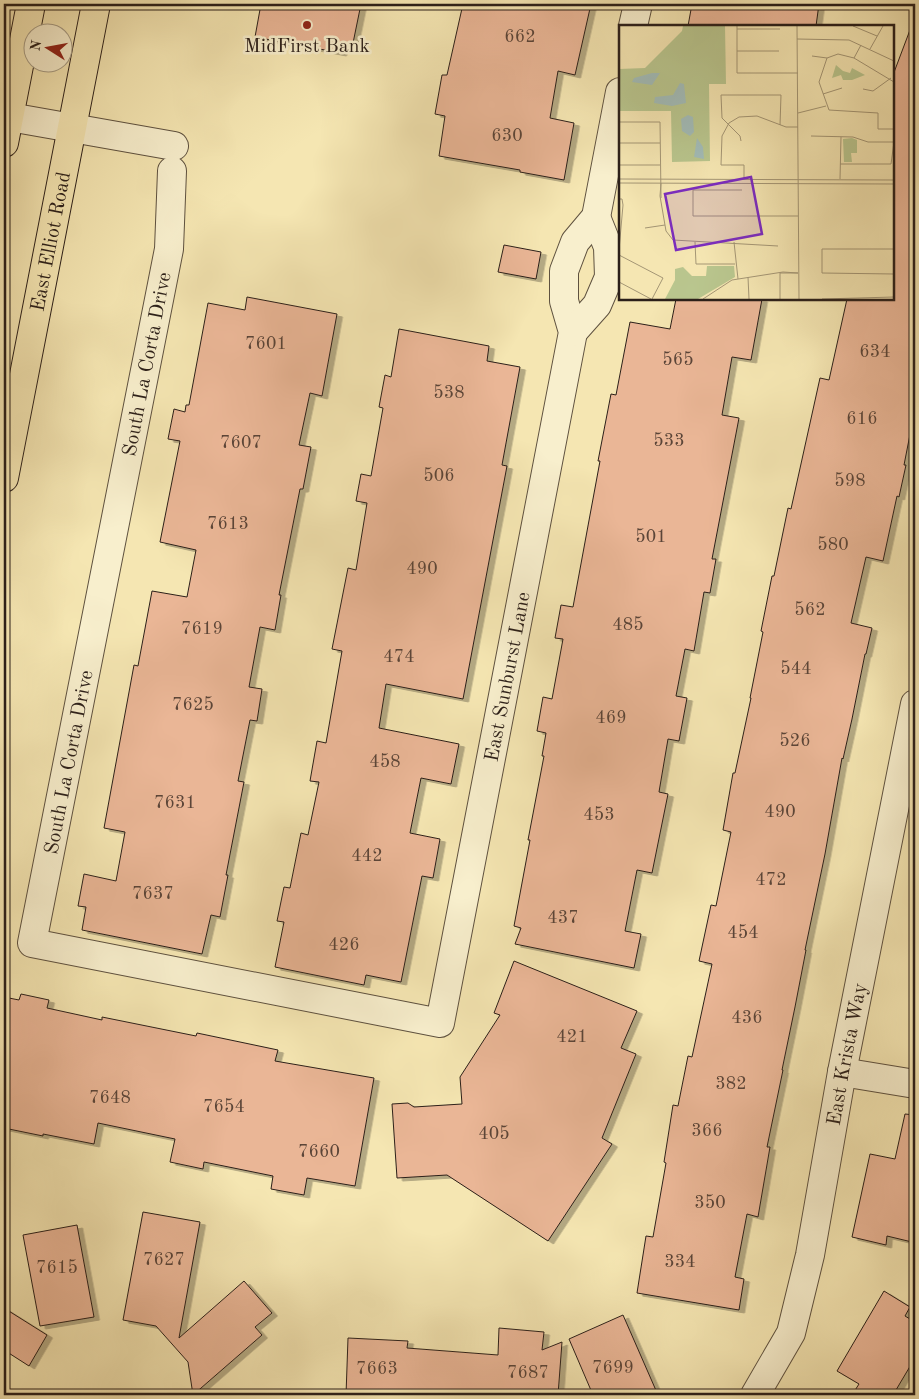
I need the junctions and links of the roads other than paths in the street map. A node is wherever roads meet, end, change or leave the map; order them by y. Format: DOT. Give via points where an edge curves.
graph roads {
  1 [pos="30,4"];
  2 [pos="96,4"];
  3 [pos="638,4"];
  4 [pos="633,25"];
  5 [pos="619,97"];
  6 [pos="5,126"];
  7 [pos="71,129"];
  8 [pos="596,217"];
  9 [pos="574,332"];
  10 [pos="4,478"];
  11 [pos="915,704"];
  12 [pos="440,1023"];
  13 [pos="842,1072"];
  14 [pos="915,1084"];
  15 [pos="755,1395"];
  1 -- 6 [label="main road"];
  2 -- 7 [label="main road, East Elliot Road"];
  3 -- 4 [label="street"];
  5 -- 8 [label="street, East Sunburst Lane"];
  6 -- 7 [label="street"];
  7 -- 10 [label="main road, East Elliot Road"];
  7 -- 12 [label="street, South La Corta Drive" via="173,159 169,249 32,943"];
  8 -- 9 [label="street, East Sunburst Lane" via="575,242 564,271 564,301"];
  8 -- 9 [label="street, East Sunburst Lane" via="608,247 609,277 597,305"];
  9 -- 12 [label="street, East Sunburst Lane"];
  11 -- 13 [label="street, East Krista Way"];
  13 -- 14 [label="street"];
  13 -- 15 [label="street, East Krista Way" via="810,1255 791,1333"];
}
